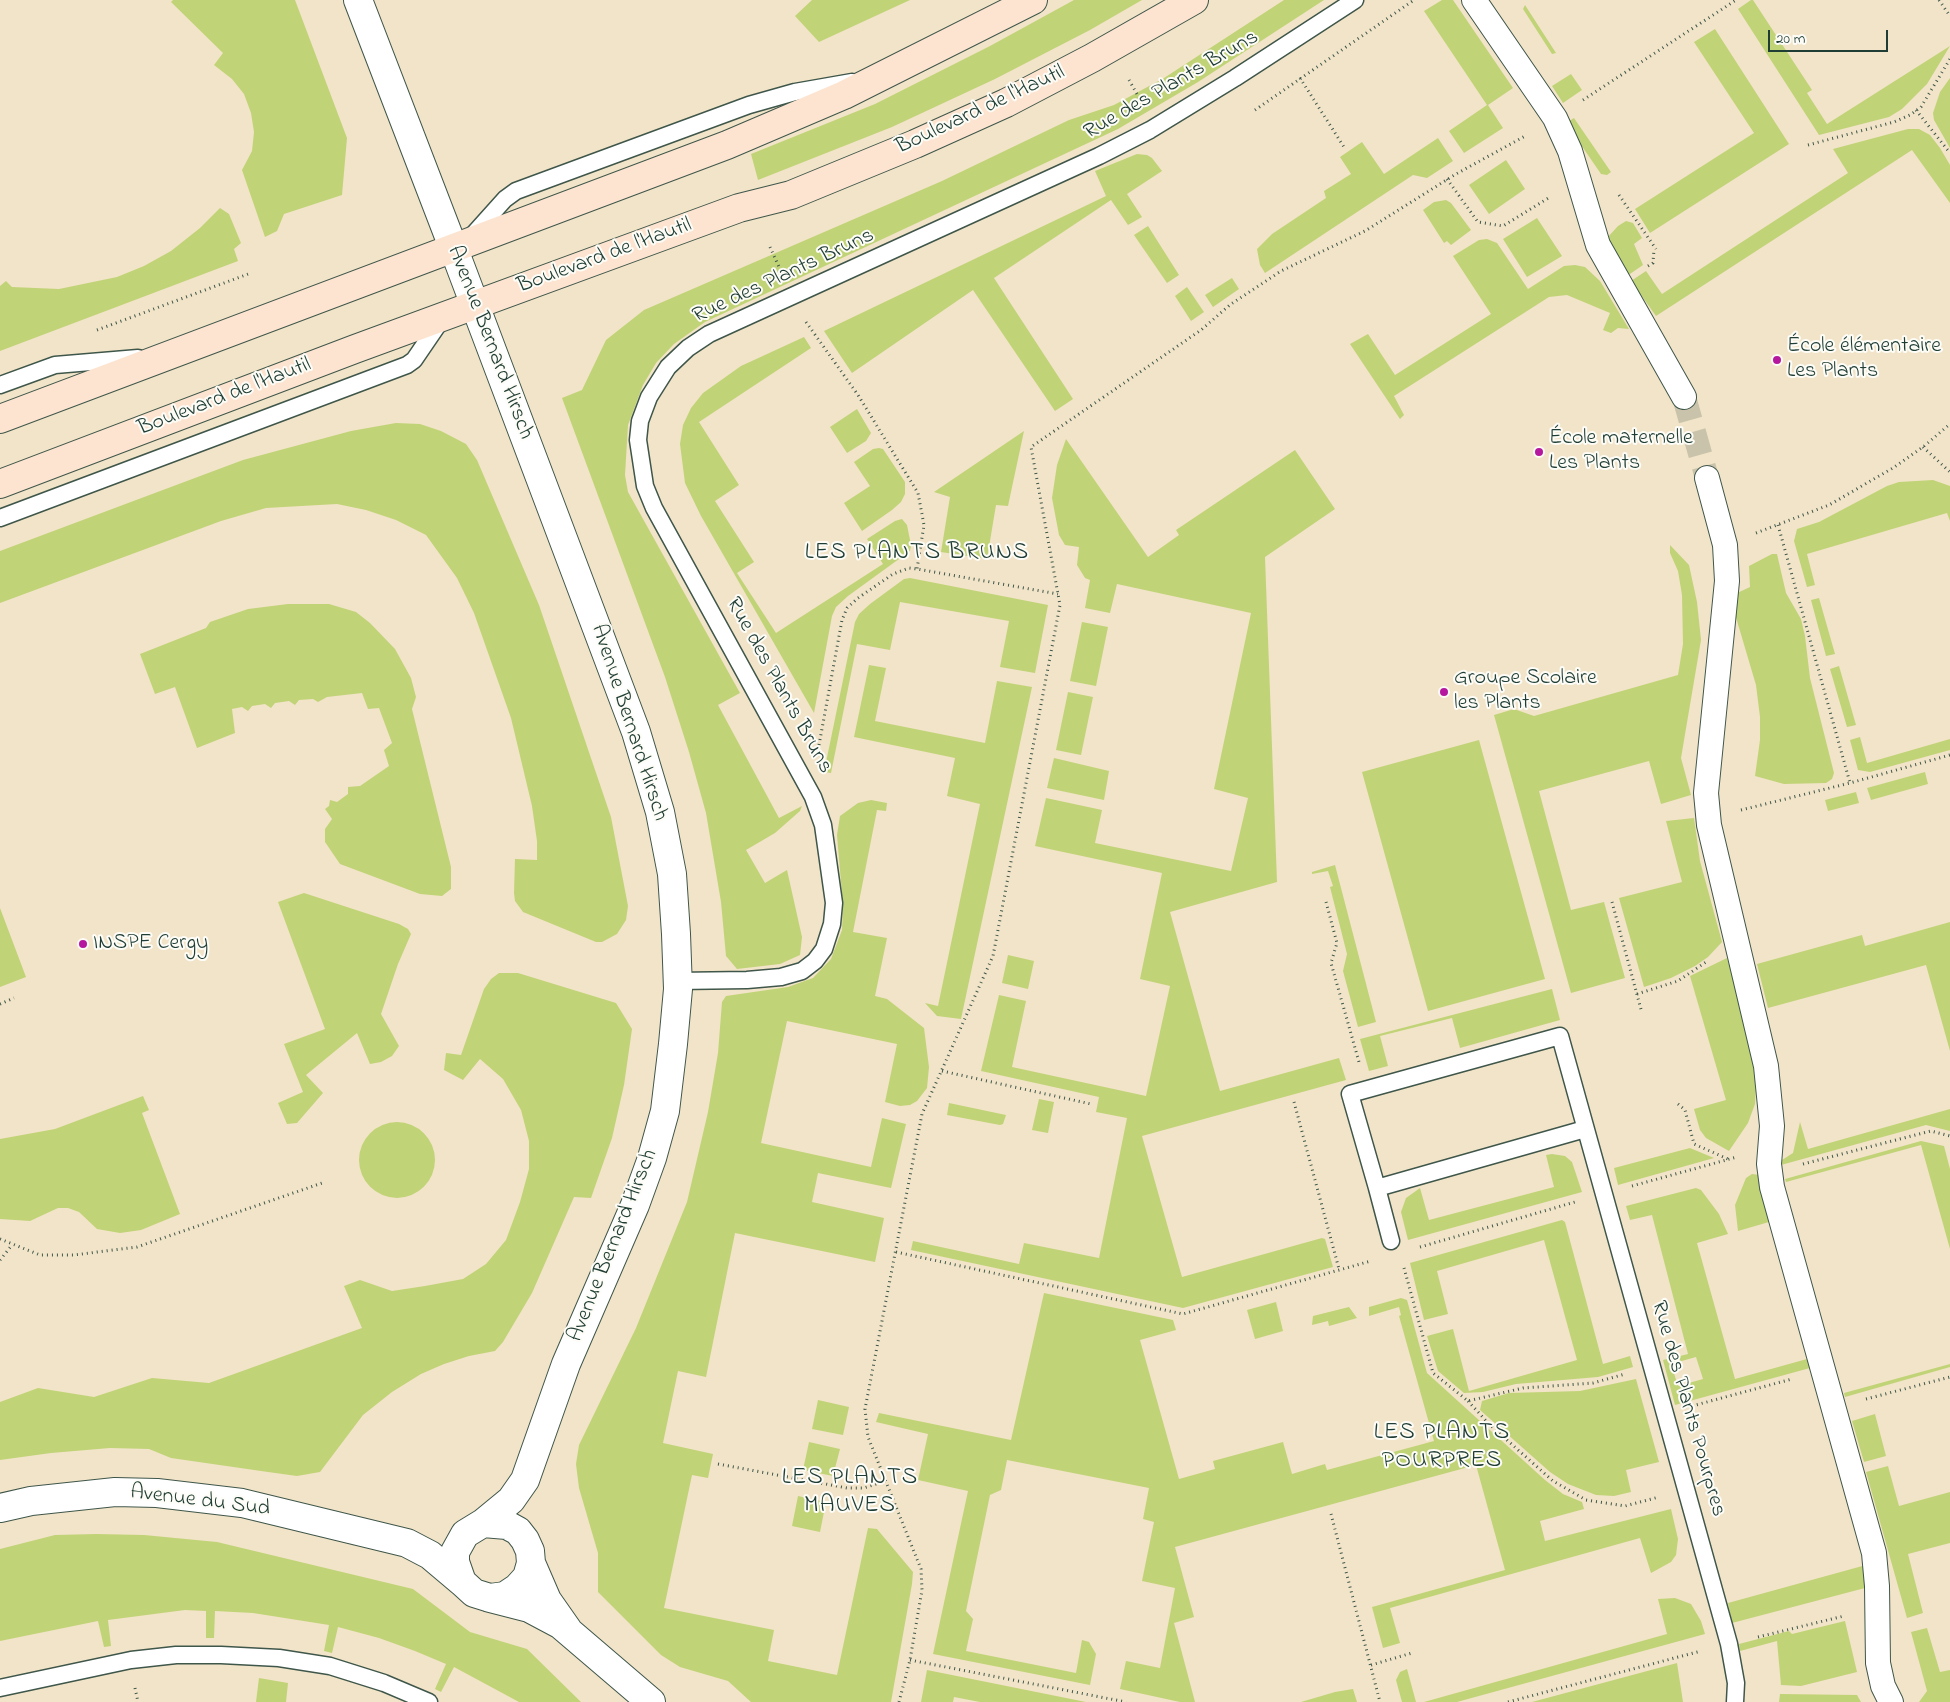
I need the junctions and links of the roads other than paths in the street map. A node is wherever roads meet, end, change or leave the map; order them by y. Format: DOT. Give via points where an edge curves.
graph roads {
  1 [pos="358,0"];
  2 [pos="1034,0"];
  3 [pos="1194,0"];
  4 [pos="1355,0"];
  5 [pos="1474,0"];
  6 [pos="460,245"];
  7 [pos="475,305"];
  8 [pos="444,316"];
  9 [pos="166,356"];
  10 [pos="0,385"];
  11 [pos="1684,397"];
  12 [pos="0,419"];
  13 [pos="1707,478"];
  14 [pos="0,484"];
  15 [pos="0,518"];
  16 [pos="677,981"];
  17 [pos="1585,1129"];
  18 [pos="1377,1188"];
  19 [pos="1391,1241"];
  20 [pos="532,1463"];
  21 [pos="0,1508"];
  22 [pos="478,1525"];
  23 [pos="399,1541"];
  24 [pos="530,1557"];
  25 [pos="462,1582"];
  26 [pos="490,1598"];
  27 [pos="568,1630"];
  28 [pos="0,1688"];
  29 [pos="429,1702"];
  30 [pos="651,1702"];
  31 [pos="1735,1702"];
  32 [pos="1891,1702"];
  1 -- 6 [label="street, Avenue Bernard Hirsch"];
  2 -- 6 [label="main road" via="804,114"];
  3 -- 7 [label="main road, Boulevard de l'Hautil" via="1041,85 915,144 791,195 739,208"];
  4 -- 16 [label="lane, Rue des Plants Bruns" via="1150,130 709,334 668,367 649,397 640,421 640,463 654,508 814,797 823,825 834,903 832,924 824,948 802,971 781,977 746,980"];
  5 -- 11 [label="street" via="1555,118 1570,151 1598,244"];
  6 -- 7 [label="street, Avenue Bernard Hirsch"];
  6 -- 9 [label="main road"];
  7 -- 8 [label="main road, Boulevard de l'Hautil"];
  7 -- 16 [label="street, Avenue Bernard Hirsch" via="632,723 660,812 672,874"];
  8 -- 14 [label="main road, Boulevard de l'Hautil"];
  8 -- 15 [label="lane" via="414,360 406,365"];
  9 -- 10 [label="lane" via="55,365"];
  9 -- 12 [label="main road"];
  13 -- 32 [label="street" via="1725,545 1726,581 1706,793 1708,818 1766,1066 1772,1126 1772,1187 1874,1553 1878,1663 1883,1686"];
  16 -- 20 [label="street, Avenue Bernard Hirsch" via="665,1111 652,1158 566,1364"];
  17 -- 18 [label="lane"];
  17 -- 18 [label="lane, Rue des Plants Pourpres" via="1560,1036 1367,1089 1350,1094"];
  17 -- 31 [label="lane, Rue des Plants Pourpres" via="1729,1644 1736,1683"];
  18 -- 19 [label="lane, Rue des Plants Pourpres"];
  20 -- 22 [label="street, Avenue Bernard Hirsch" via="518,1492"];
  20 -- 24 [label="street, Avenue Bernard Hirsch" via="528,1518"];
  21 -- 23 [label="street, Avenue du Sud" via="31,1501 115,1492 157,1493 242,1503"];
  22 -- 23 [label="street, Avenue du Sud" via="434,1537"];
  22 -- 24 [label="street" via="496,1522 518,1531"];
  22 -- 25 [label="street" via="465,1534 455,1552"];
  23 -- 25 [label="street, Avenue du Sud" via="430,1555"];
  24 -- 26 [label="street" via="527,1577 518,1588 505,1596"];
  24 -- 27 [label="street" via="548,1600"];
  25 -- 26 [label="street" via="474,1593"];
  26 -- 27 [label="street" via="529,1608"];
  27 -- 30 [label="street"];
  28 -- 29 [label="lane" via="131,1660 221,1654 330,1666"];
}
